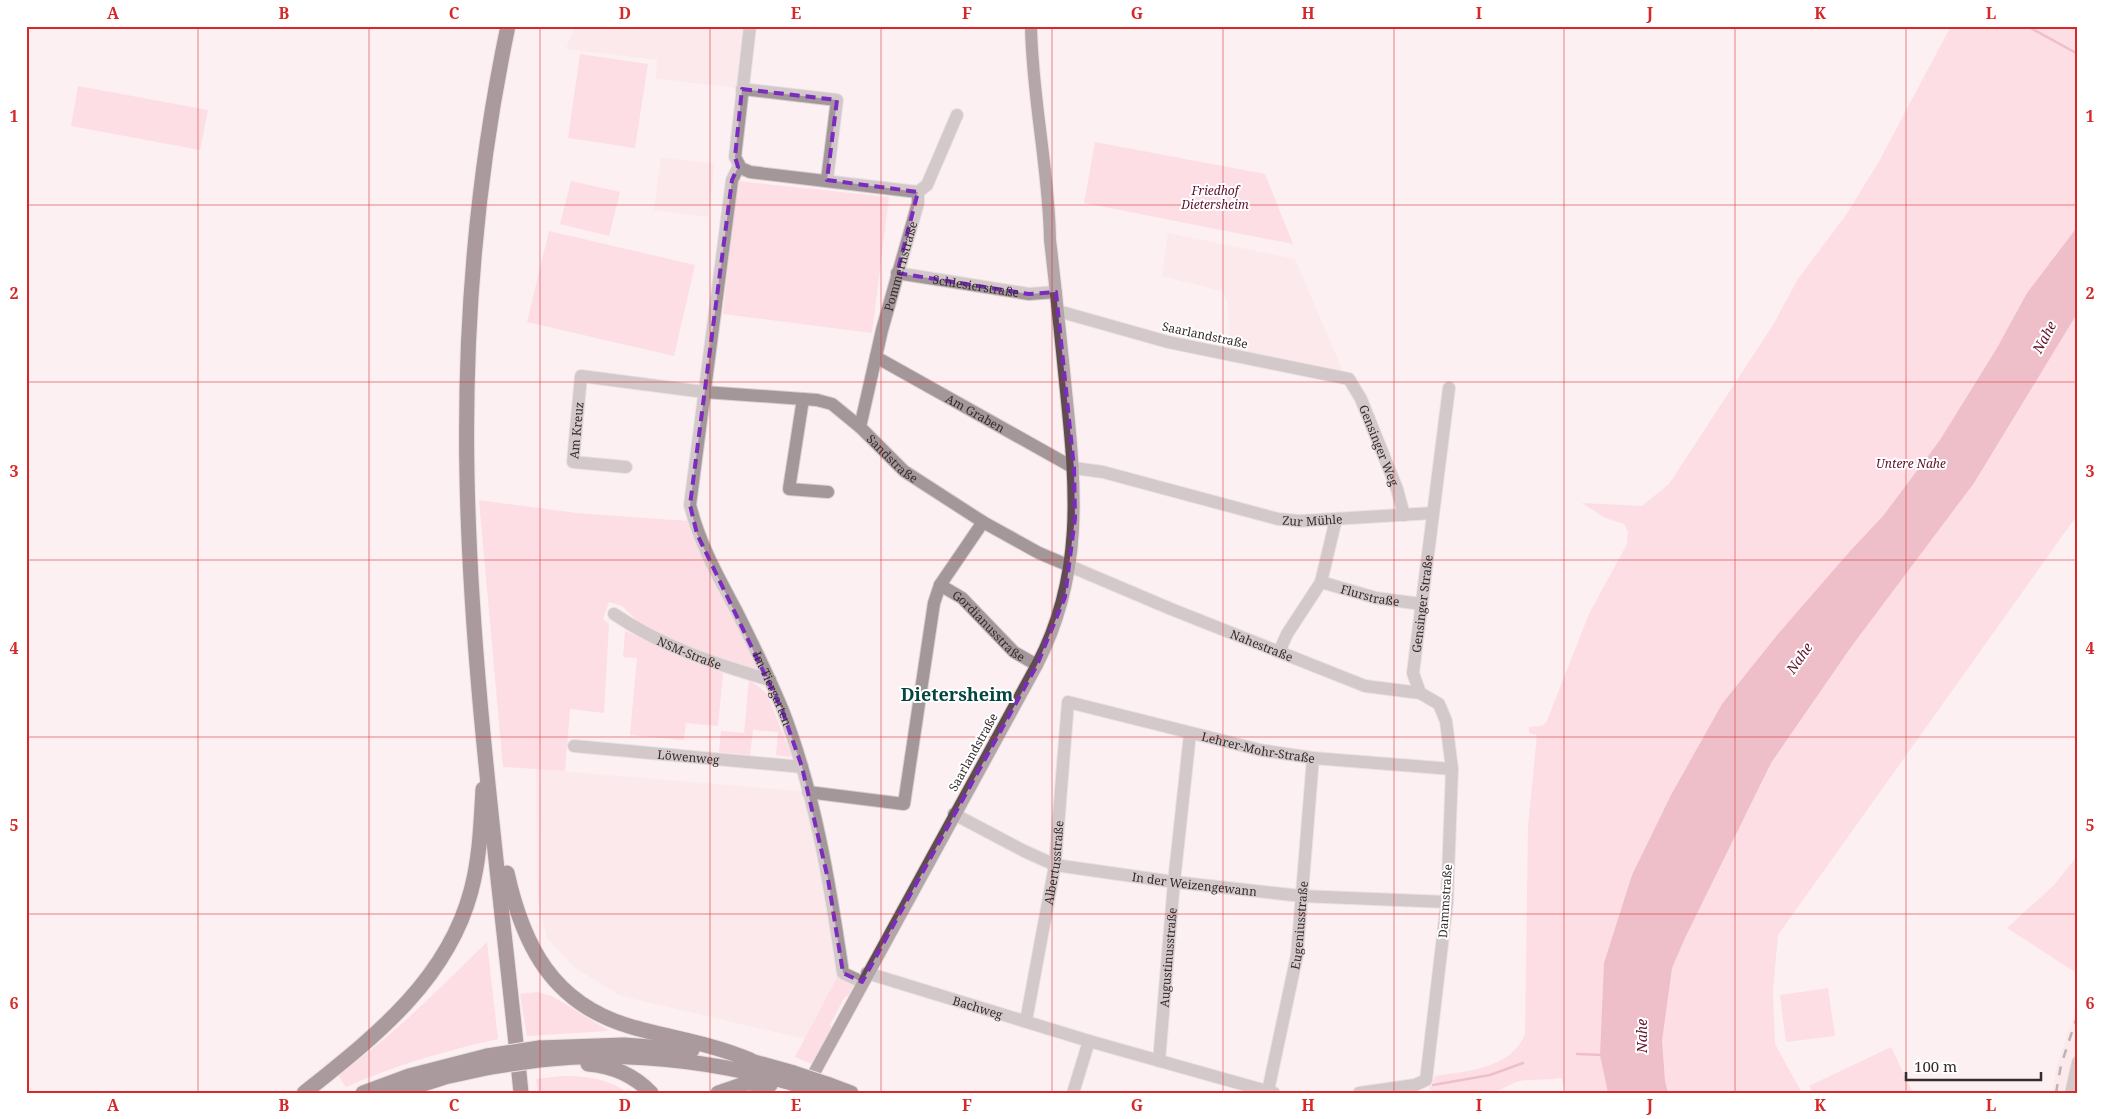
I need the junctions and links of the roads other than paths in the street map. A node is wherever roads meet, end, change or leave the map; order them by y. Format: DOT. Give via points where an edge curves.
graph roads {
  1 [pos="508,26"];
  2 [pos="750,26"];
  3 [pos="1031,26"];
  4 [pos="742,89"];
  5 [pos="957,115"];
  6 [pos="739,166"];
  7 [pos="827,180"];
  8 [pos="918,192"];
  9 [pos="897,274"];
  10 [pos="1056,292"];
  11 [pos="1058,310"];
  12 [pos="876,358"];
  13 [pos="581,376"];
  14 [pos="1349,379"];
  15 [pos="1449,388"];
  16 [pos="704,392"];
  17 [pos="802,399"];
  18 [pos="860,427"];
  19 [pos="626,466"];
  20 [pos="1074,468"];
  21 [pos="828,492"];
  22 [pos="1433,513"];
  23 [pos="1404,515"];
  24 [pos="1336,519"];
  25 [pos="983,522"];
  26 [pos="1071,567"];
  27 [pos="1321,582"];
  28 [pos="940,585"];
  29 [pos="1421,604"];
  30 [pos="614,614"];
  31 [pos="1279,652"];
  32 [pos="1038,665"];
  33 [pos="770,680"];
  34 [pos="1420,693"];
  35 [pos="1068,702"];
  36 [pos="1446,721"];
  37 [pos="1190,734"];
  38 [pos="574,746"];
  39 [pos="486,750"];
  40 [pos="1312,758"];
  41 [pos="802,767"];
  42 [pos="1452,769"];
  43 [pos="808,792"];
  44 [pos="491,797"];
  45 [pos="954,814"];
  46 [pos="1055,865"];
  47 [pos="1174,882"];
  48 [pos="1301,896"];
  49 [pos="1447,902"];
  50 [pos="865,978"];
  51 [pos="1026,1021"];
  52 [pos="1089,1041"];
  53 [pos="542,1056"];
  54 [pos="750,1060"];
  55 [pos="1160,1060"];
  56 [pos="489,1061"];
  57 [pos="2078,1062"];
  58 [pos="789,1081"];
  59 [pos="821,1090"];
  60 [pos="1271,1092"];
  61 [pos="304,1093"];
  62 [pos="363,1093"];
  63 [pos="395,1093"];
  64 [pos="521,1093"];
  65 [pos="651,1093"];
  66 [pos="718,1093"];
  67 [pos="804,1093"];
  68 [pos="851,1093"];
  69 [pos="1073,1093"];
  70 [pos="1359,1093"];
  71 [pos="2071,1093"];
  1 -- 39 [label="highway" via="492,112 479,212 468,371 468,525"];
  2 -- 4 [label="street"];
  3 -- 10 [label="main road, Saarlandstraße" via="1031,58 1050,206"];
  4 -- 6 [label="street" via="734,157"];
  4 -- 7 [label="street" via="837,100"];
  5 -- 8 [label="street, Pommernstraße" via="927,185"];
  6 -- 7 [label="street" via="750,172"];
  6 -- 16 [label="street" via="732,180"];
  7 -- 8 [label="street"];
  8 -- 9 [label="street, Pommernstraße" via="918,203"];
  9 -- 10 [label="street, Schlesierstraße" via="1020,293"];
  9 -- 12 [label="street, Pommernstraße"];
  10 -- 11 [label="main road, Saarlandstraße"];
  11 -- 14 [label="street, Saarlandstraße" via="1168,342"];
  11 -- 20 [label="main road, Saarlandstraße"];
  12 -- 18 [label="street, Pommernstraße"];
  12 -- 20 [label="street, Am Graben"];
  13 -- 16 [label="street, Sandstraße"];
  13 -- 19 [label="street, Am Kreuz" via="573,462"];
  14 -- 23 [label="street, Gensinger Weg" via="1361,399"];
  15 -- 22 [label="street"];
  16 -- 17 [label="street, Sandstraße"];
  16 -- 33 [label="street, Im Tiergarten" via="690,505 697,534"];
  17 -- 18 [label="street, Sandstraße" via="832,404"];
  17 -- 21 [label="street" via="789,489"];
  18 -- 25 [label="street, Sandstraße" via="904,471"];
  20 -- 24 [label="street, Zur Mühle" via="1102,472 1278,519"];
  20 -- 26 [label="main road, Saarlandstraße" via="1075,518"];
  22 -- 23 [label="street, Zur Mühle"];
  22 -- 29 [label="street, Gensinger Straße"];
  23 -- 24 [label="street, Zur Mühle"];
  24 -- 27 [label="street"];
  25 -- 26 [label="street, Sandstraße"];
  25 -- 28 [label="street, Gordianusstraße"];
  26 -- 31 [label="street, Nahestraße"];
  26 -- 32 [label="main road, Saarlandstraße" via="1055,628"];
  27 -- 29 [label="street, Flurstraße" via="1376,598"];
  27 -- 31 [label="street" via="1286,634"];
  28 -- 32 [label="street, Gordianusstraße" via="962,598 1014,652"];
  28 -- 43 [label="street, Gordianusstraße" via="927,642 904,804"];
  29 -- 34 [label="street, Gensinger Straße" via="1413,672"];
  30 -- 33 [label="street, NSM-Straße" via="639,631 669,645"];
  31 -- 34 [label="street, Nahestraße" via="1365,686"];
  32 -- 45 [label="main road, Saarlandstraße"];
  33 -- 41 [label="street, Im Tiergarten"];
  34 -- 36 [label="street, Nahestraße" via="1439,704"];
  35 -- 37 [label="street, Lehrer-Mohr-Straße"];
  35 -- 46 [label="street, Albertusstraße"];
  36 -- 42 [label="street, Dammstraße"];
  37 -- 40 [label="street, Lehrer-Mohr-Straße"];
  37 -- 47 [label="street, Augustinusstraße"];
  38 -- 41 [label="street, Löwenweg"];
  39 -- 44 [label="highway"];
  39 -- 61 [label="highway" via="476,872 453,940 408,1002 341,1064"];
  40 -- 42 [label="street, Lehrer-Mohr-Straße"];
  40 -- 48 [label="street, Eugeniusstraße"];
  41 -- 43 [label="street, Im Tiergarten"];
  42 -- 49 [label="street, Dammstraße"];
  43 -- 50 [label="street, Im Tiergarten" via="828,878 843,973"];
  44 -- 54 [label="highway" via="518,918 534,953 550,975 585,1006 612,1020 724,1049"];
  44 -- 64 [label="highway"];
  45 -- 46 [label="street, In der Weizengewann"];
  45 -- 50 [label="main road, Saarlandstraße"];
  46 -- 47 [label="street, In der Weizengewann"];
  46 -- 51 [label="street, Albertusstraße"];
  47 -- 48 [label="street, In der Weizengewann"];
  47 -- 55 [label="street, Augustinusstraße"];
  48 -- 49 [label="street, In der Weizengewann"];
  48 -- 60 [label="street, Eugeniusstraße" via="1296,954"];
  49 -- 70 [label="street, Dammstraße" via="1426,1080 1415,1085"];
  50 -- 51 [label="street, Bachweg"];
  50 -- 67 [label="main road, Saarlandstraße"];
  51 -- 52 [label="street, Bachweg"];
  52 -- 55 [label="street, Bachweg"];
  52 -- 69 [label="street"];
  53 -- 54 [label="highway" via="599,1045 650,1046"];
  53 -- 56 [label="highway, bridge"];
  53 -- 58 [label="highway" via="657,1058 736,1069"];
  53 -- 65 [label="highway" via="609,1067 629,1075"];
  54 -- 58 [label="highway"];
  55 -- 60 [label="street, Bachweg"];
  56 -- 62 [label="highway" via="409,1076"];
  56 -- 63 [label="highway"];
  57 -- 71 [label="street"];
  58 -- 59 [label="highway, bridge"];
  58 -- 66 [label="highway" via="747,1083"];
  59 -- 68 [label="highway"];
}
